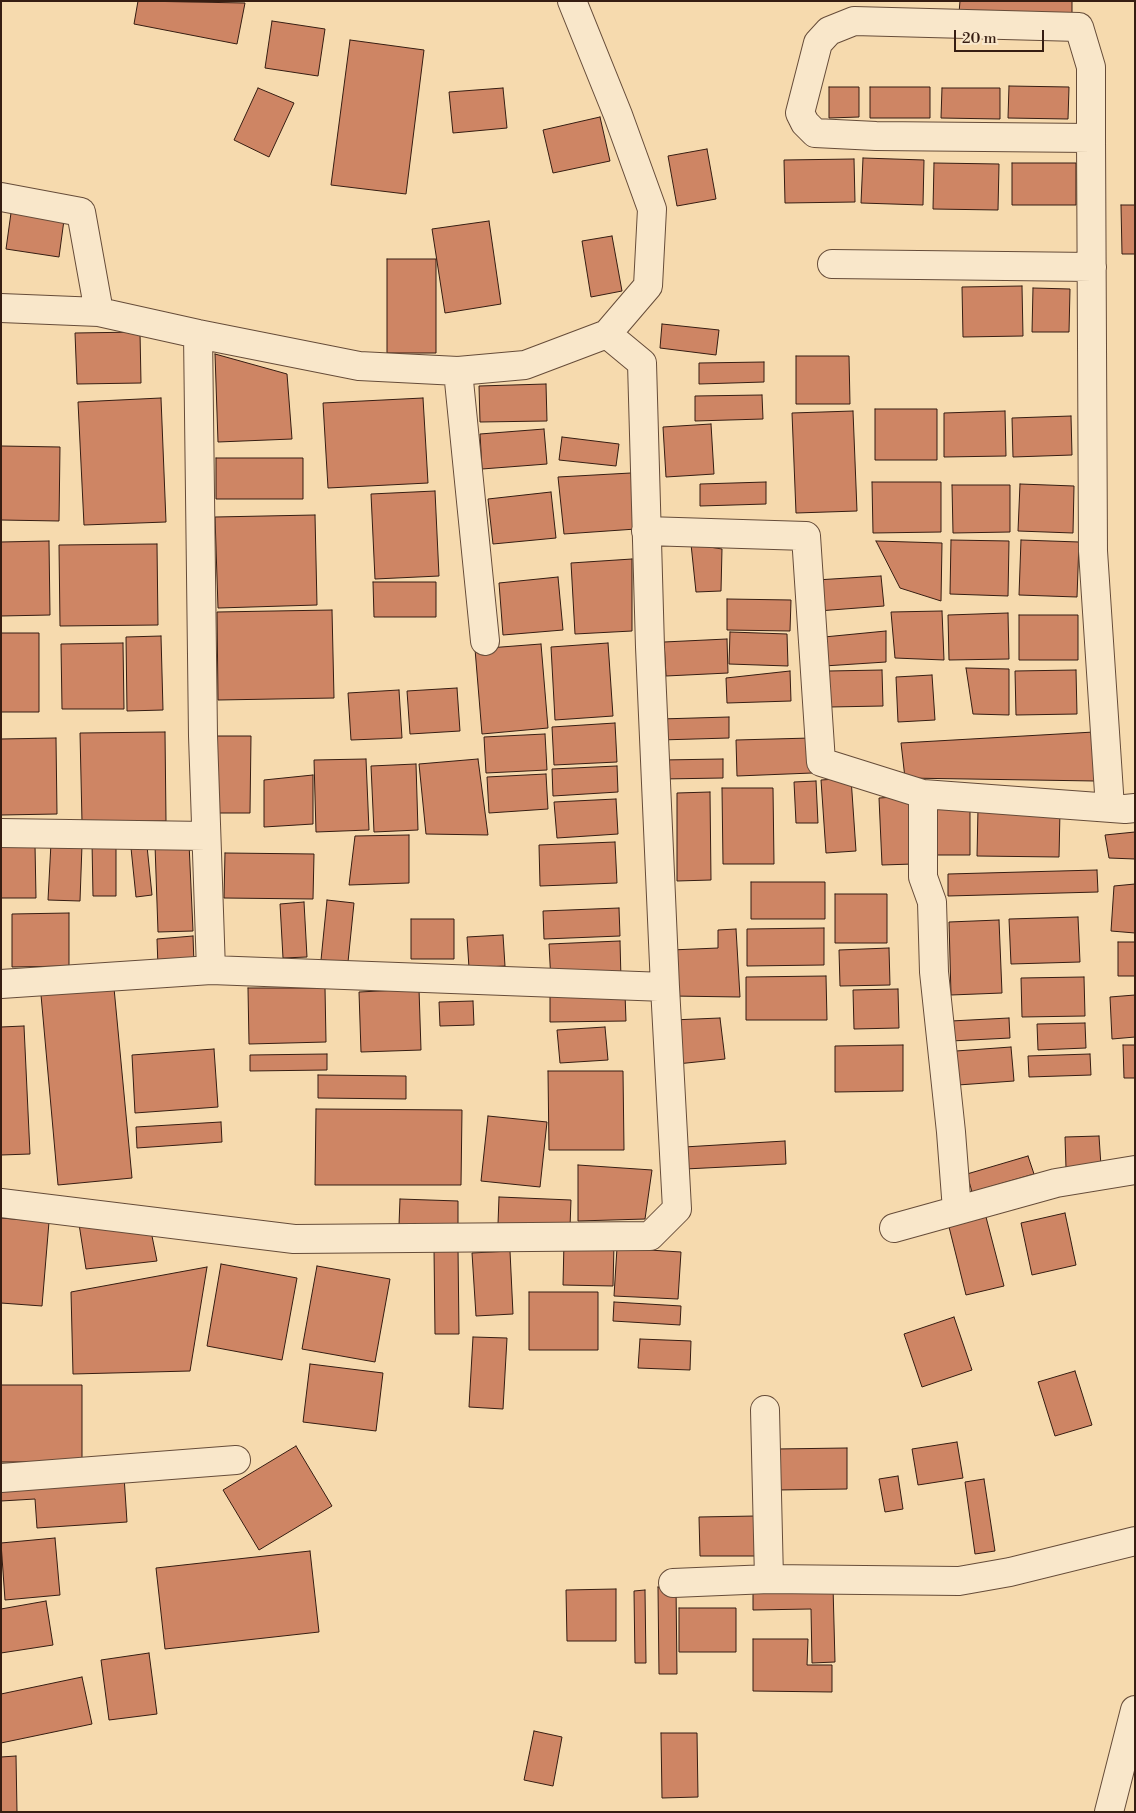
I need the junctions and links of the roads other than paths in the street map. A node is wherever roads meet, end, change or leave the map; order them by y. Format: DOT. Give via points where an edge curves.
graph roads {
  1 [pos="572,1"];
  2 [pos="1091,138"];
  3 [pos="1,197"];
  4 [pos="832,264"];
  5 [pos="1092,267"];
  6 [pos="1,308"];
  7 [pos="100,312"];
  8 [pos="198,334"];
  9 [pos="607,334"];
  10 [pos="458,371"];
  11 [pos="646,531"];
  12 [pos="485,641"];
  13 [pos="923,794"];
  14 [pos="1122,808"];
  15 [pos="1,834"];
  16 [pos="206,836"];
  17 [pos="211,970"];
  18 [pos="1,984"];
  19 [pos="665,986"];
  20 [pos="1135,1170"];
  21 [pos="1,1203"];
  22 [pos="957,1210"];
  23 [pos="894,1228"];
  24 [pos="765,1410"];
  25 [pos="236,1460"];
  26 [pos="1,1478"];
  27 [pos="1135,1541"];
  28 [pos="769,1579"];
  29 [pos="673,1583"];
  30 [pos="1135,1710"];
  31 [pos="1109,1812"];
  1 -- 9 [label="street" via="652,209 648,286"];
  2 -- 2 [label="street" via="815,133 800,113 818,43 830,31 854,21 1079,27 1091,67"];
  2 -- 5 [label="street"];
  3 -- 7 [label="street" via="81,212"];
  4 -- 5 [label="street"];
  5 -- 14 [label="street" via="1093,551"];
  6 -- 7 [label="street"];
  7 -- 8 [label="street"];
  8 -- 10 [label="street" via="360,366"];
  8 -- 16 [label="street"];
  9 -- 10 [label="street" via="524,365"];
  9 -- 11 [label="street" via="642,363"];
  10 -- 12 [label="street"];
  11 -- 13 [label="street" via="806,536 820,762"];
  11 -- 19 [label="street"];
  13 -- 14 [label="street"];
  13 -- 22 [label="street" via="923,877 932,902 934,972"];
  15 -- 16 [label="street"];
  16 -- 17 [label="street"];
  17 -- 18 [label="street"];
  17 -- 19 [label="street"];
  19 -- 21 [label="street" via="678,1209 650,1236 294,1239"];
  20 -- 22 [label="street" via="1056,1183"];
  22 -- 23 [label="street"];
  24 -- 28 [label="street"];
  25 -- 26 [label="street"];
  27 -- 28 [label="street" via="1010,1572 959,1580"];
  28 -- 29 [label="street"];
  30 -- 31 [label="street"];
}
